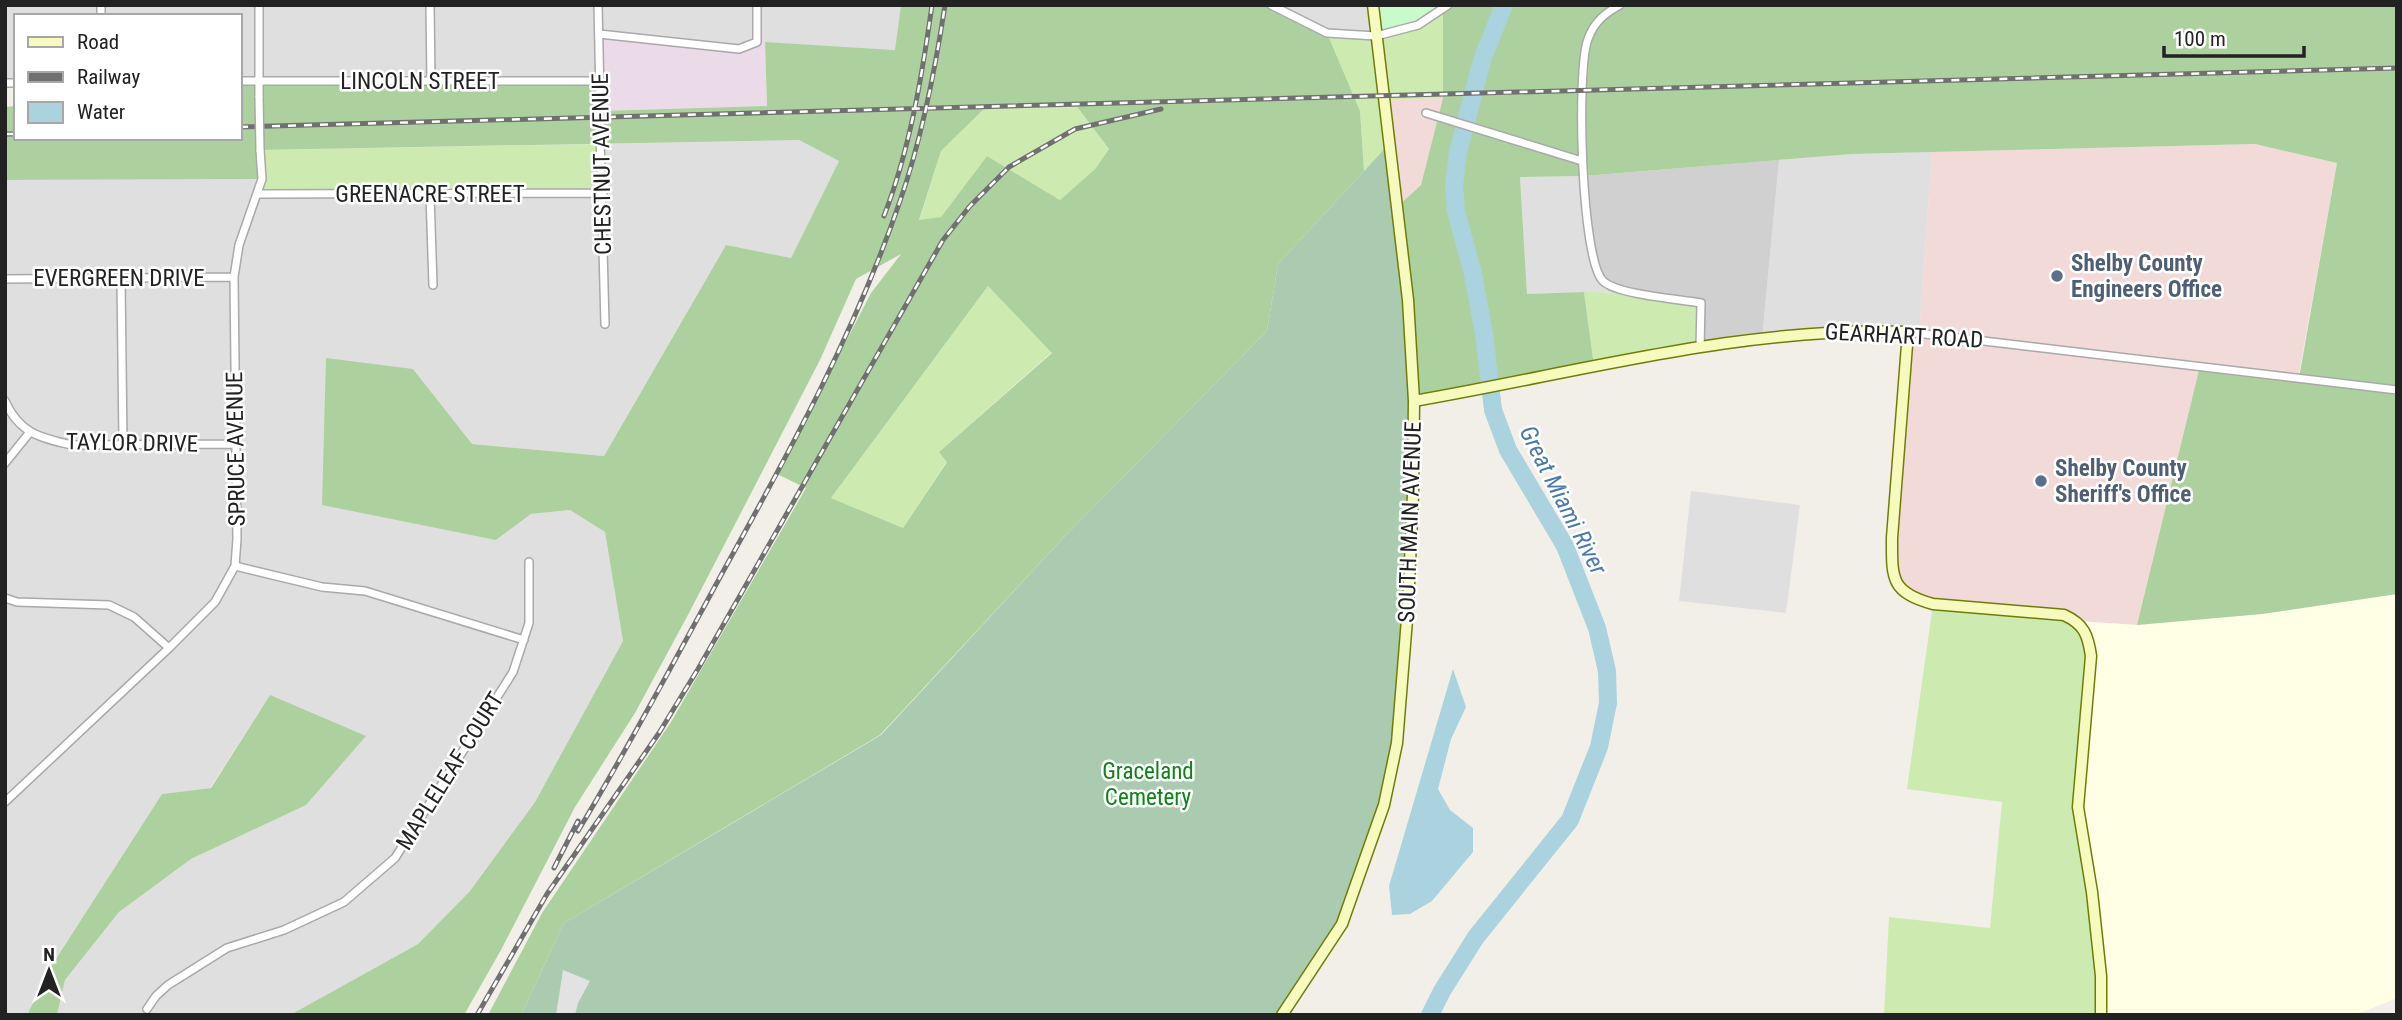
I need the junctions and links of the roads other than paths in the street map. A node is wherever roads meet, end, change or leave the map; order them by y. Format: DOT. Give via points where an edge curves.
graph roads {
  1 [pos="259,5"];
  2 [pos="430,5"];
  3 [pos="598,5"];
  4 [pos="757,5"];
  5 [pos="1271,5"];
  6 [pos="1370,5"];
  7 [pos="1448,5"];
  8 [pos="1620,5"];
  9 [pos="599,34"];
  10 [pos="1376,36"];
  11 [pos="242,81"];
  12 [pos="259,81"];
  13 [pos="600,81"];
  14 [pos="431,82"];
  15 [pos="1426,113"];
  16 [pos="1583,161"];
  17 [pos="603,193"];
  18 [pos="258,194"];
  19 [pos="430,195"];
  20 [pos="234,277"];
  21 [pos="5,279"];
  22 [pos="121,279"];
  23 [pos="432,285"];
  24 [pos="605,324"];
  25 [pos="1908,332"];
  26 [pos="1700,348"];
  27 [pos="2397,390"];
  28 [pos="5,401"];
  29 [pos="1414,401"];
  30 [pos="30,432"];
  31 [pos="123,443"];
  32 [pos="234,444"];
  33 [pos="5,463"];
  34 [pos="529,562"];
  35 [pos="234,566"];
  36 [pos="5,598"];
  37 [pos="524,640"];
  38 [pos="169,648"];
  39 [pos="5,802"];
  40 [pos="147,1009"];
  41 [pos="1282,1015"];
  42 [pos="2101,1015"];
  1 -- 12 [label="street, SPRUCE AVENUE"];
  2 -- 14 [label="street"];
  3 -- 9 [label="street, CHESTNUT AVENUE"];
  4 -- 9 [label="street" via="757,42 739,49"];
  5 -- 10 [label="street" via="1328,33"];
  6 -- 10 [label="street, SOUTH MAIN AVENUE"];
  7 -- 10 [label="street" via="1418,26"];
  8 -- 16 [label="street" via="1594,25 1587,41 1581,93"];
  9 -- 13 [label="street, CHESTNUT AVENUE"];
  10 -- 29 [label="street, SOUTH MAIN AVENUE" via="1408,300"];
  11 -- 12 [label="street, LINCOLN STREET"];
  12 -- 14 [label="street, LINCOLN STREET"];
  12 -- 18 [label="street, SPRUCE AVENUE, bridge"];
  13 -- 14 [label="street, LINCOLN STREET"];
  13 -- 17 [label="street, CHESTNUT AVENUE, bridge"];
  15 -- 16 [label="street"];
  16 -- 26 [label="street" via="1595,270 1619,290 1701,303"];
  17 -- 19 [label="street, GREENACRE STREET"];
  17 -- 24 [label="street, CHESTNUT AVENUE"];
  18 -- 19 [label="street, GREENACRE STREET"];
  18 -- 20 [label="street, SPRUCE AVENUE" via="239,245"];
  19 -- 23 [label="street"];
  20 -- 22 [label="street, EVERGREEN DRIVE"];
  20 -- 32 [label="street, SPRUCE AVENUE"];
  21 -- 22 [label="street, EVERGREEN DRIVE"];
  22 -- 31 [label="street"];
  25 -- 26 [label="street, GEARHART ROAD" via="1807,332"];
  25 -- 27 [label="street, GEARHART ROAD"];
  25 -- 42 [label="street" via="1892,538 1895,580 1913,598 1933,604 2064,615 2077,621 2089,641 2078,807 2094,906"];
  26 -- 29 [label="street, GEARHART ROAD"];
  28 -- 30 [label="street"];
  29 -- 41 [label="street, SOUTH MAIN AVENUE" via="1410,579 1397,743 1384,805 1342,924"];
  30 -- 31 [label="street, TAYLOR DRIVE" via="72,444"];
  30 -- 33 [label="street"];
  31 -- 32 [label="street, TAYLOR DRIVE"];
  32 -- 35 [label="street, SPRUCE AVENUE"];
  34 -- 37 [label="street, MAPLELEAF COURT" via="529,623"];
  35 -- 37 [label="street" via="323,587 365,591"];
  35 -- 38 [label="street, SPRUCE AVENUE" via="215,602"];
  36 -- 38 [label="street" via="109,605 134,617"];
  37 -- 40 [label="street, MAPLELEAF COURT" via="513,672 395,858 344,902 284,930 227,948 168,985"];
  38 -- 39 [label="street, SPRUCE AVENUE"];
}
